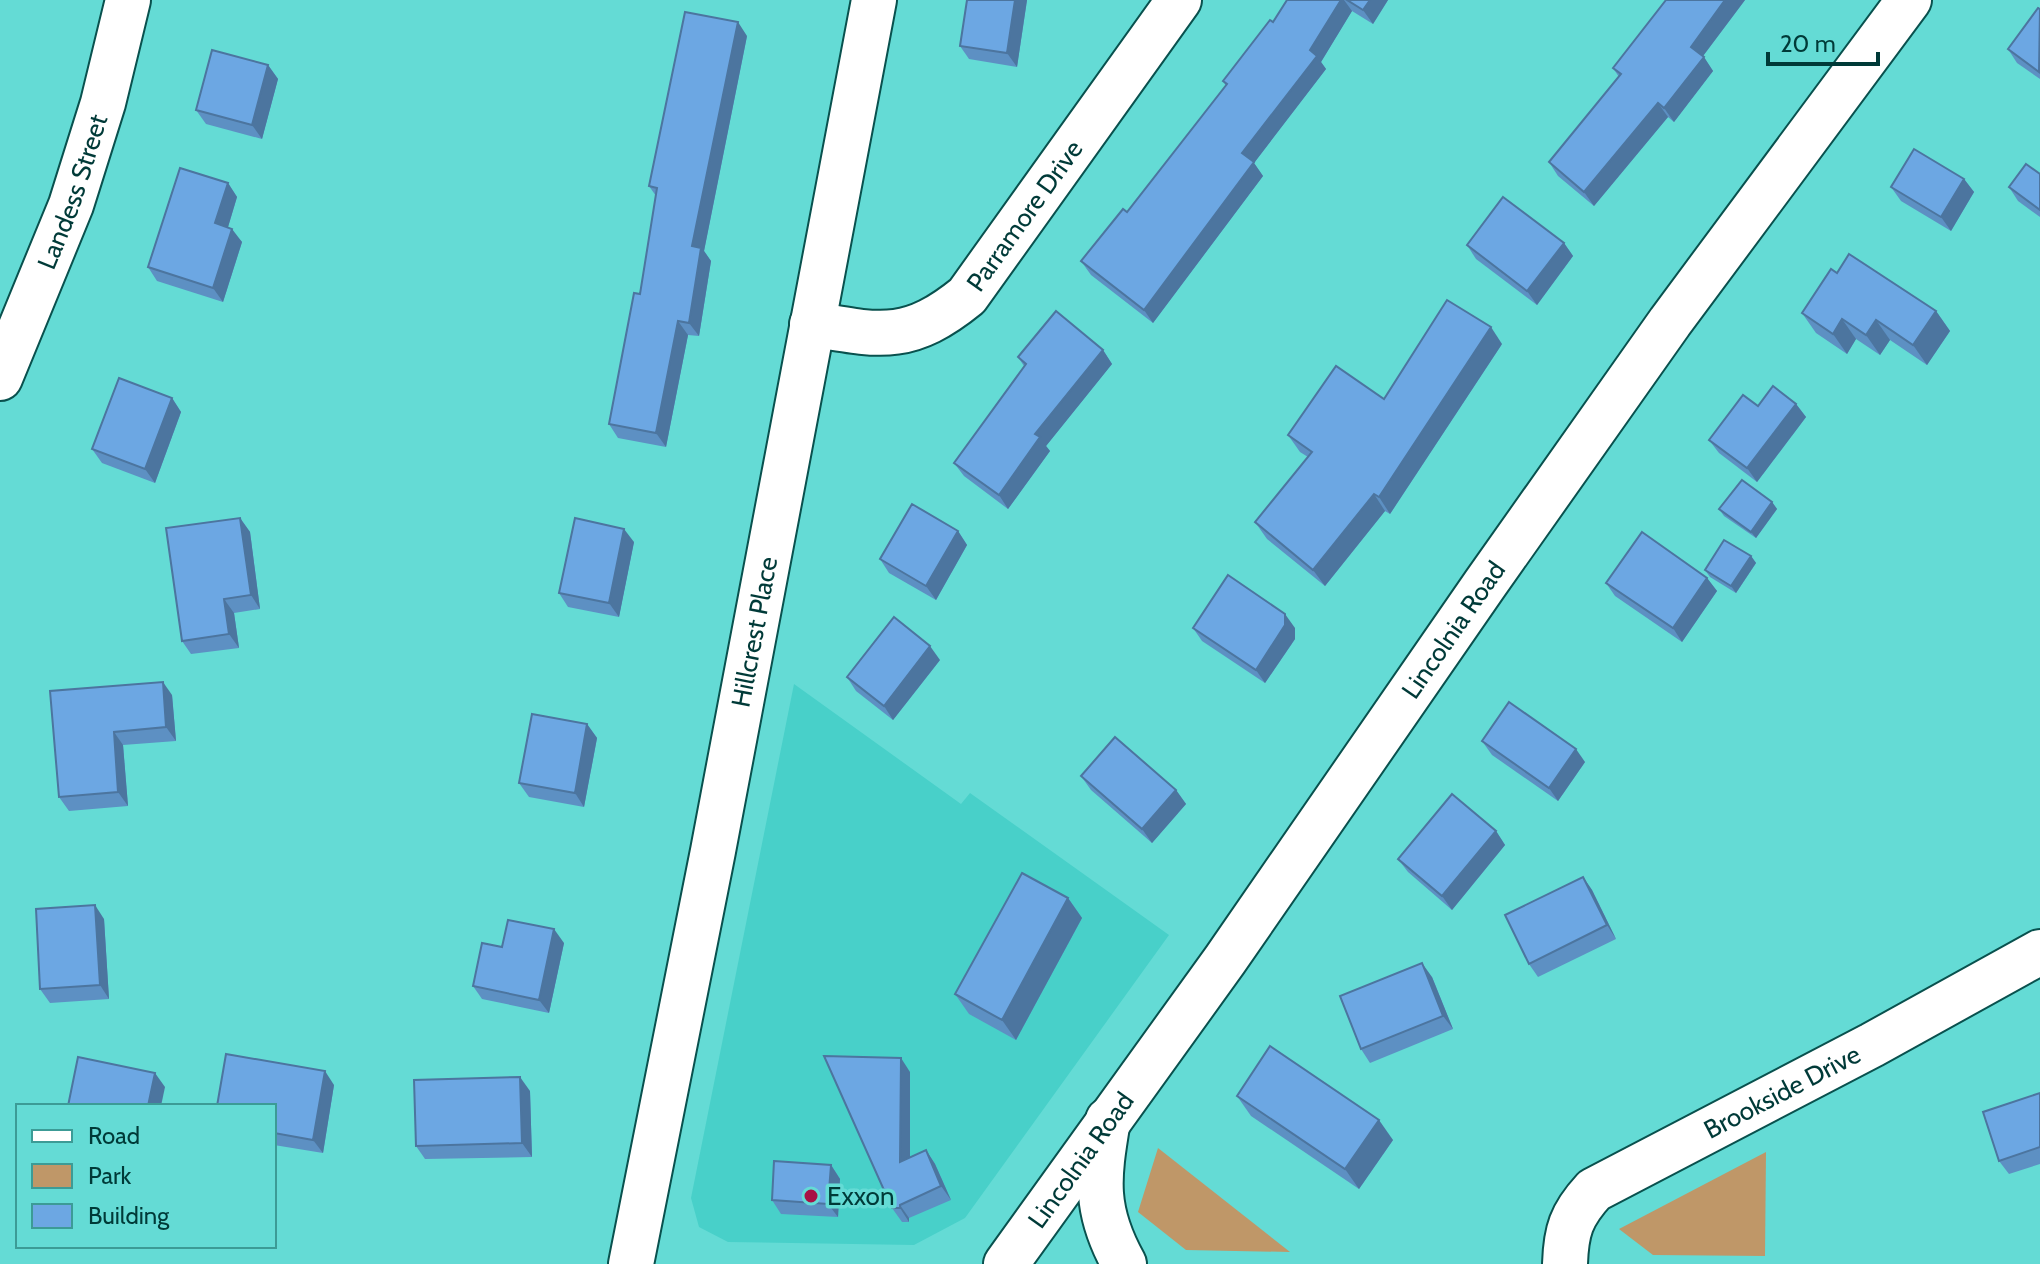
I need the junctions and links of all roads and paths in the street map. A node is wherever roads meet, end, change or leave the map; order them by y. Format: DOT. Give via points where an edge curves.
graph roads {
  1 [pos="128,0"];
  2 [pos="874,0"];
  3 [pos="1179,0"];
  4 [pos="1909,0"];
  5 [pos="812,324"];
  6 [pos="0,378"];
  7 [pos="2040,952"];
  8 [pos="1108,1120"];
  9 [pos="631,1264"];
  10 [pos="1006,1264"];
  11 [pos="1124,1264"];
  12 [pos="1565,1264"];
  1 -- 6 [label="street, Landess Street" via="71,205"];
  2 -- 5 [label="street, Hillcrest Place"];
  3 -- 5 [label="street, Parramore Drive" via="967,296 941,317 907,331 870,334"];
  4 -- 8 [label="street, Lincolnia Road" via="1670,322"];
  5 -- 9 [label="street, Hillcrest Place"];
  7 -- 12 [label="street, Brookside Drive" via="1594,1190 1571,1222"];
  8 -- 10 [label="street, Lincolnia Road"];
  8 -- 11 [label="street" via="1101,1162 1102,1215"];
}
